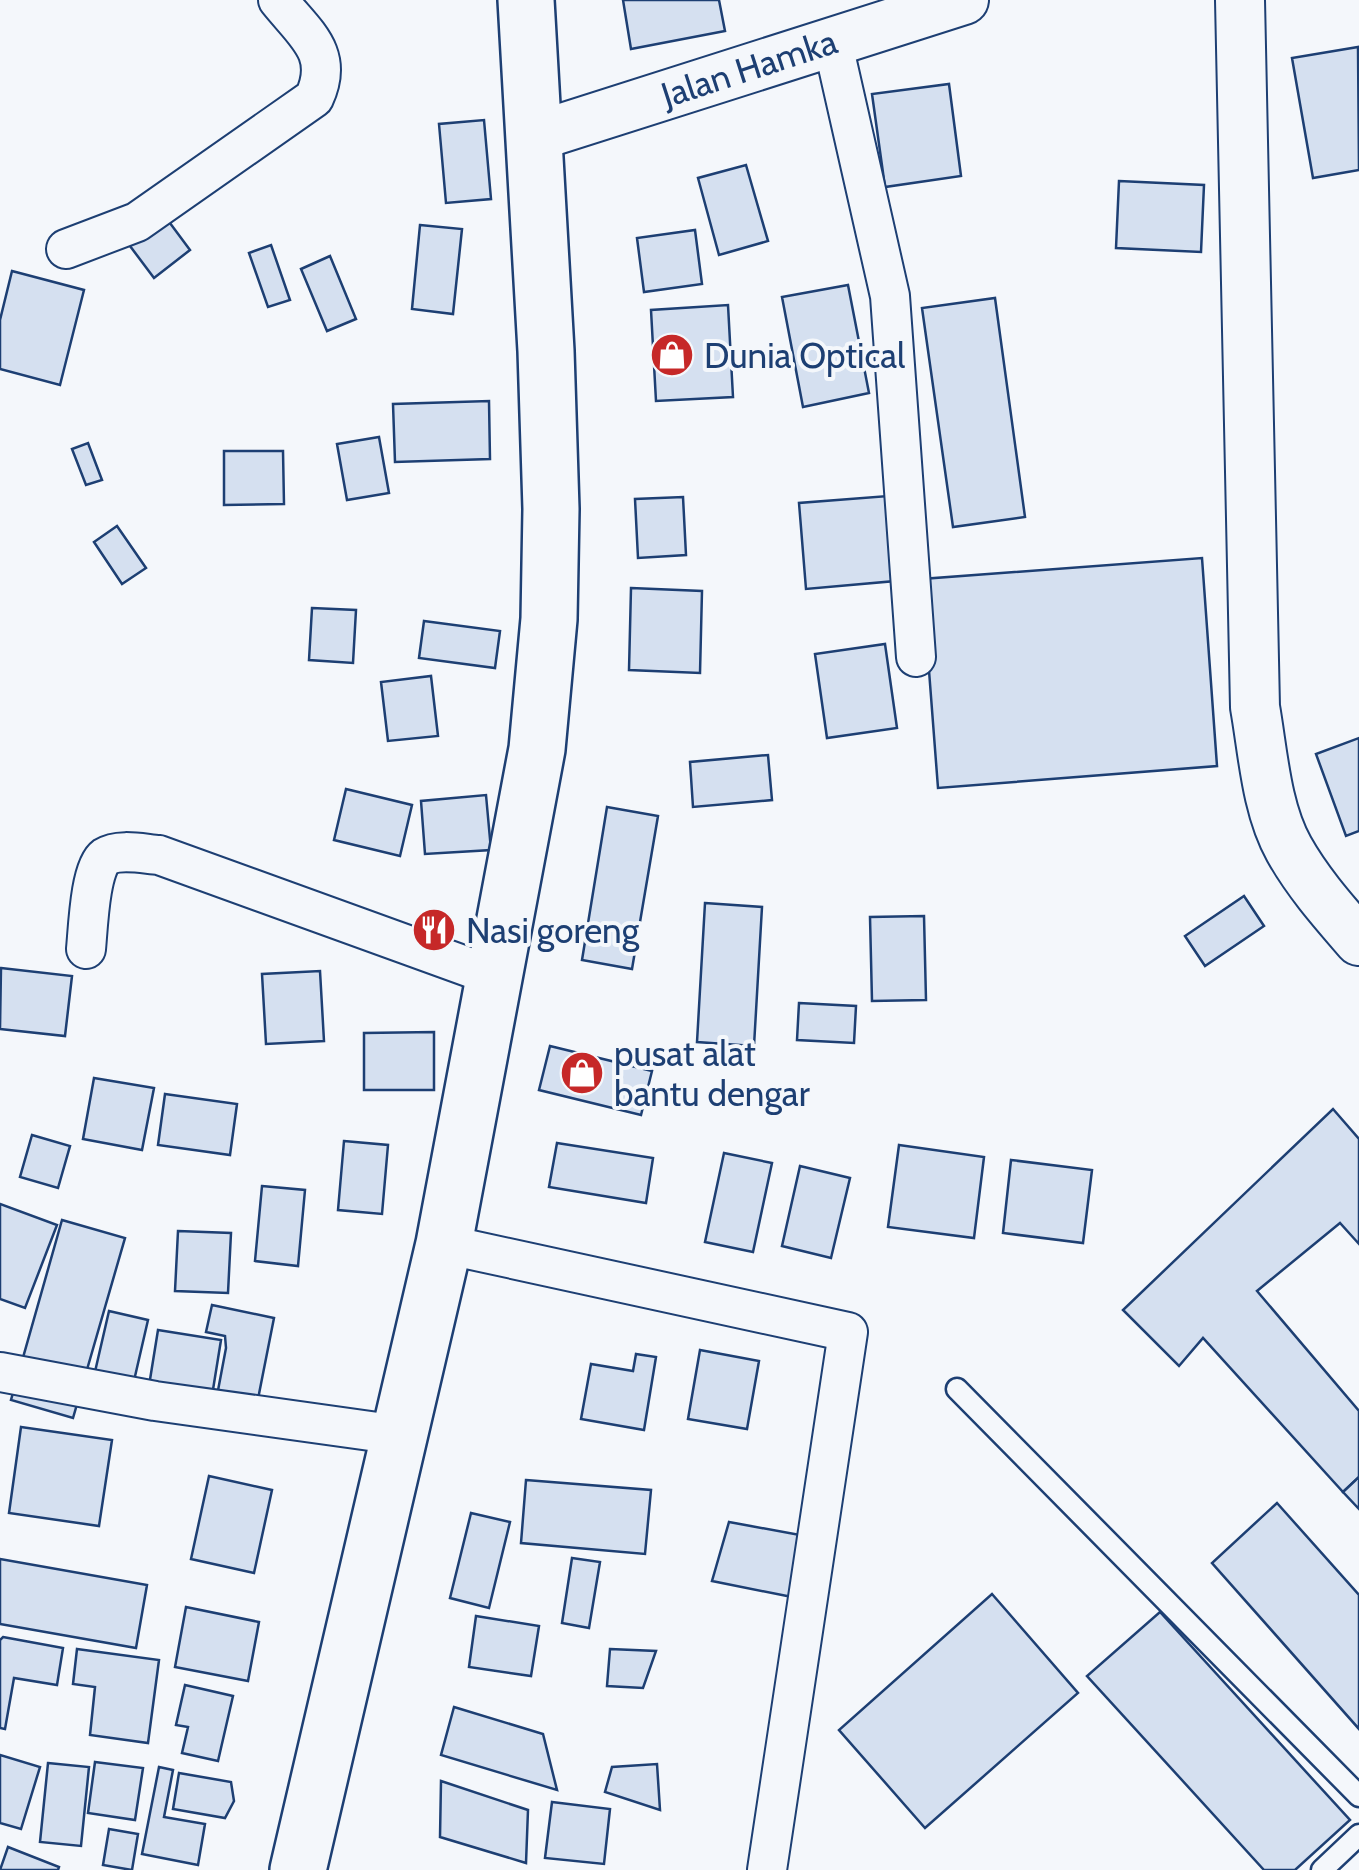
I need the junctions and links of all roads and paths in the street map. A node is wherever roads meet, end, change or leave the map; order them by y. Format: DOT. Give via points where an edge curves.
graph roads {
  1 [pos="278,0"];
  2 [pos="526,0"];
  3 [pos="964,0"];
  4 [pos="1240,0"];
  5 [pos="832,40"];
  6 [pos="534,136"];
  7 [pos="66,248"];
  8 [pos="916,657"];
  9 [pos="1359,942"];
  10 [pos="86,948"];
  11 [pos="496,977"];
  12 [pos="444,1244"];
  13 [pos="0,1372"];
  14 [pos="957,1389"];
  15 [pos="399,1435"];
  16 [pos="1359,1796"];
  17 [pos="1359,1835"];
  18 [pos="298,1870"];
  19 [pos="767,1870"];
  20 [pos="1322,1870"];
  1 -- 7 [label="street" via="322,55 323,78 314,98 137,222"];
  2 -- 6 [label="highway"];
  3 -- 5 [label="street, Jalan Hamka"];
  4 -- 9 [label="street" via="1255,707 1287,846"];
  5 -- 6 [label="street, Jalan Hamka"];
  5 -- 8 [label="street" via="890,296"];
  6 -- 11 [label="highway" via="548,411 549,619 538,749"];
  10 -- 11 [label="street" via="96,866 107,855 132,852 160,855"];
  11 -- 12 [label="highway"];
  12 -- 15 [label="highway"];
  12 -- 19 [label="street" via="848,1332"];
  13 -- 15 [label="street"];
  14 -- 16 [label="lane"];
  15 -- 18 [label="highway"];
  17 -- 20 [label="lane"];
}
